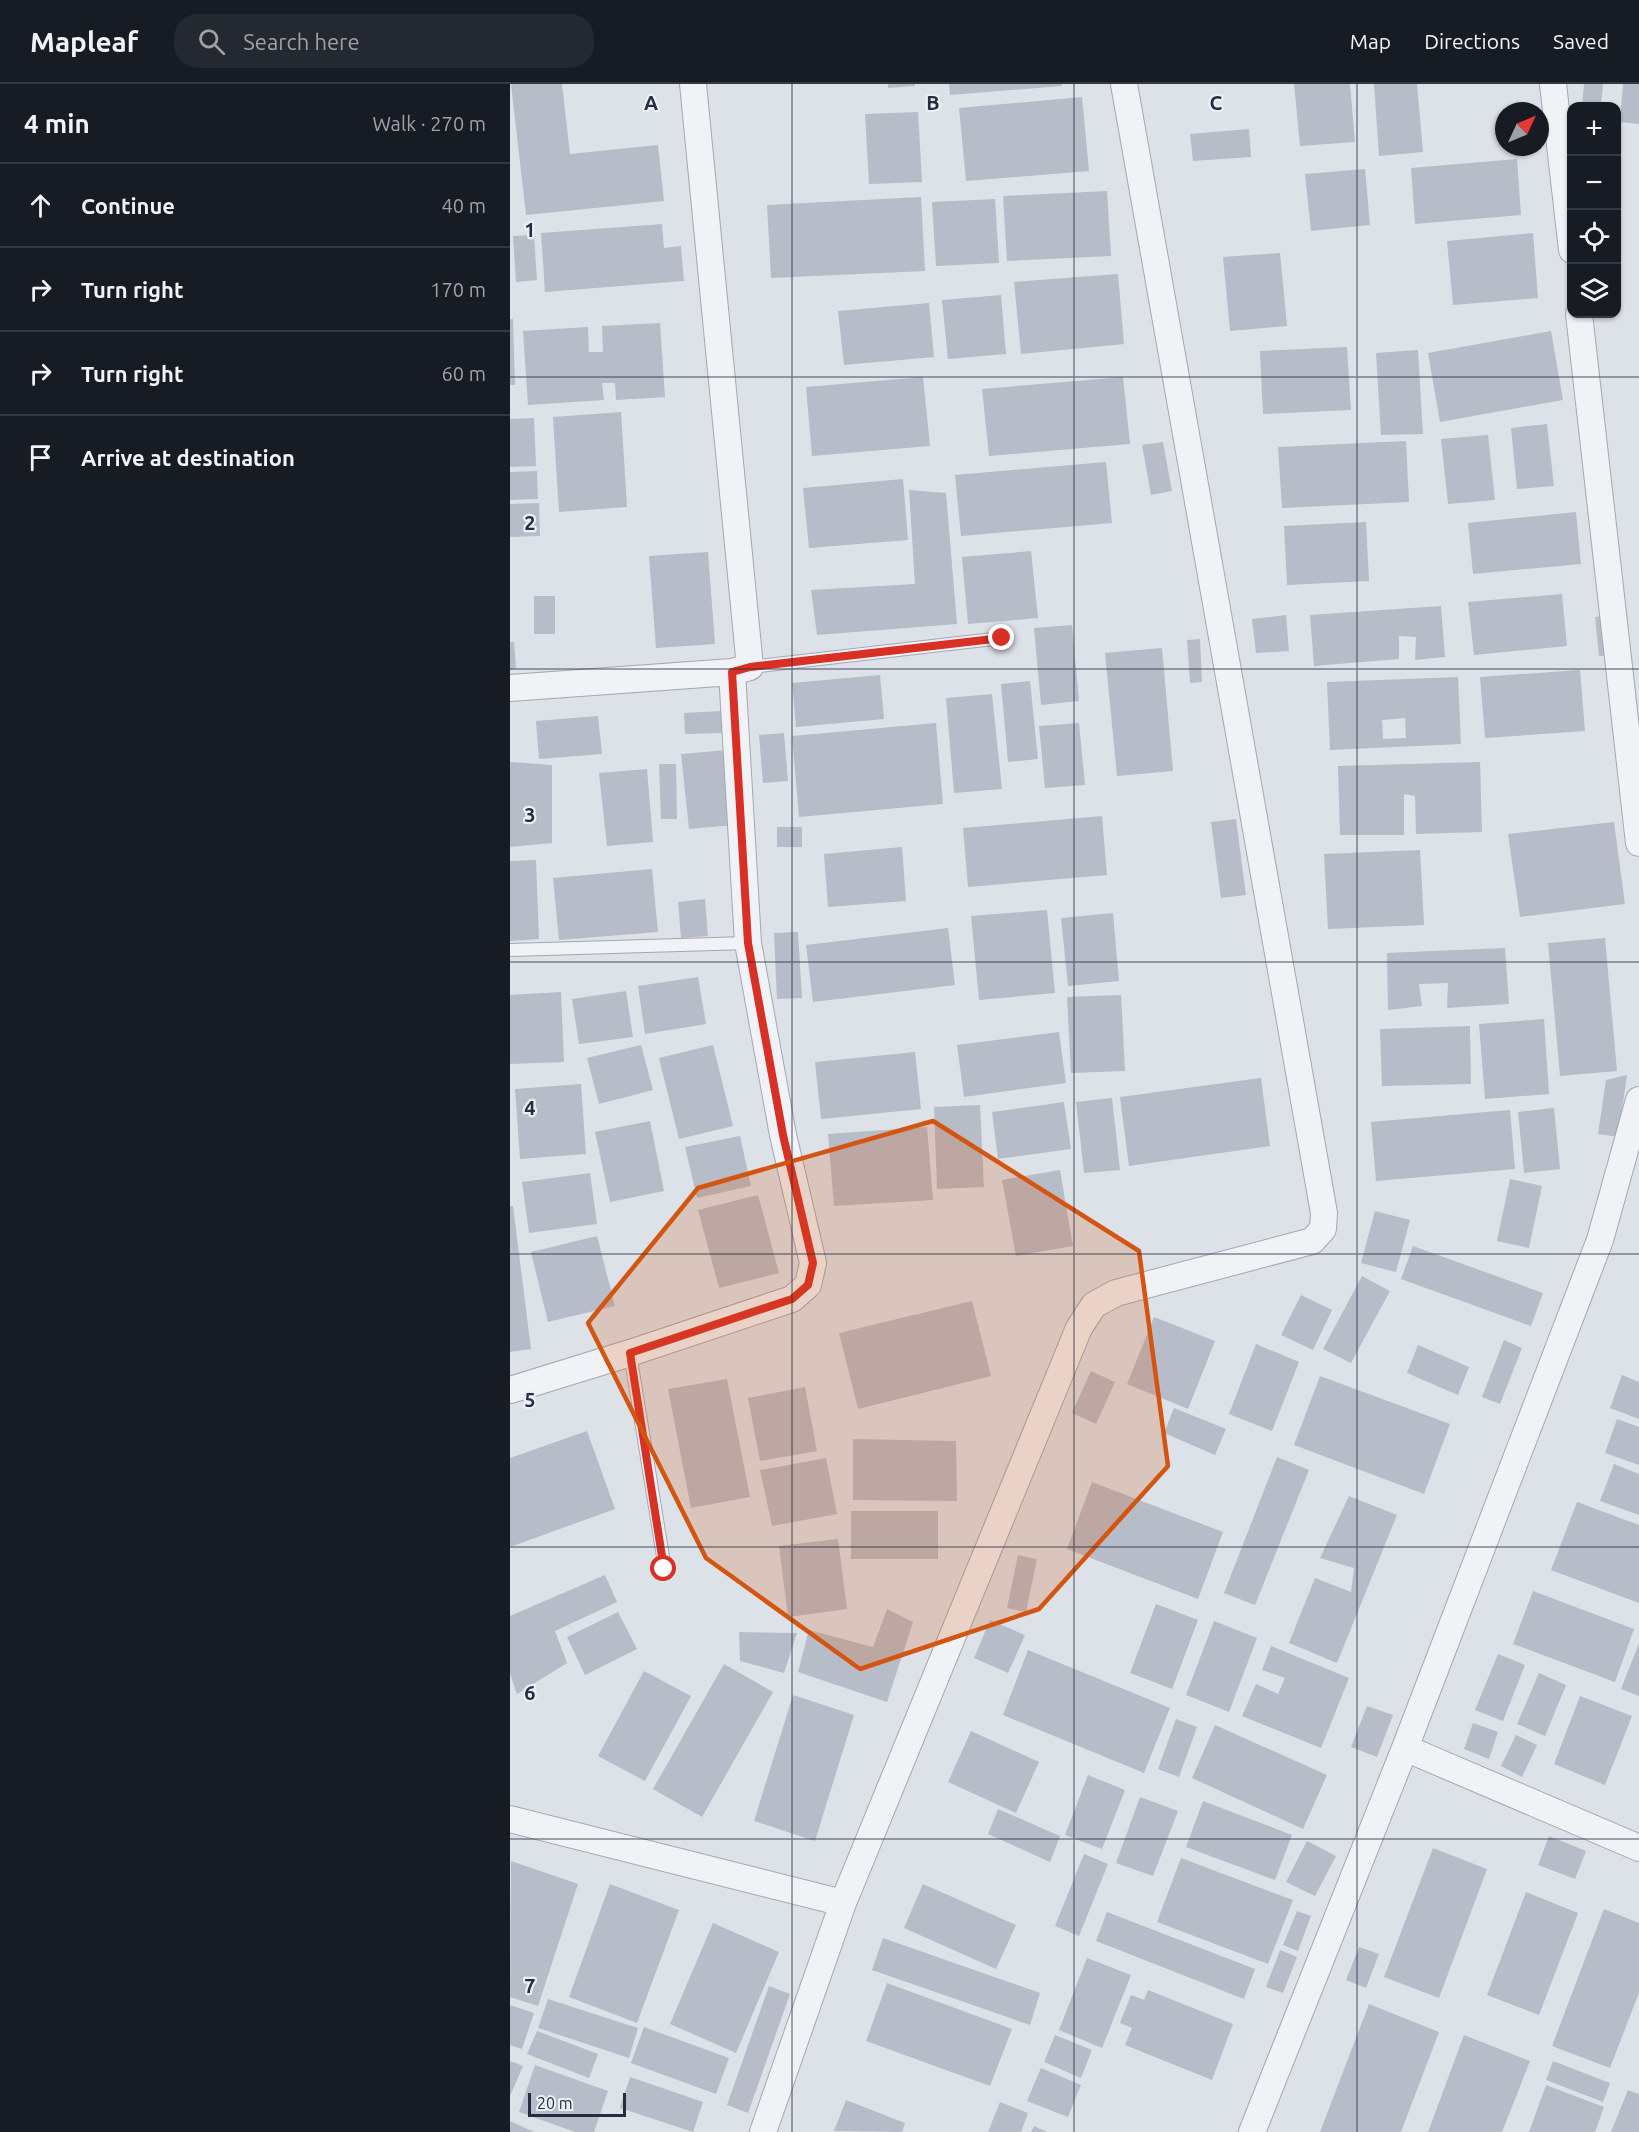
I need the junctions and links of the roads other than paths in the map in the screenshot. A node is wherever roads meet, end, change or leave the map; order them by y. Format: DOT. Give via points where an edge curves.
graph roads {
  1 [pos="693,84"];
  2 [pos="1124,84"];
  3 [pos="1553,84"];
  4 [pos="1567,210"];
  5 [pos="1579,318"];
  6 [pos="1002,638"];
  7 [pos="741,669"];
  8 [pos="510,688"];
  9 [pos="1639,843"];
  10 [pos="748,943"];
  11 [pos="510,950"];
  12 [pos="1639,1100"];
  13 [pos="630,1353"];
  14 [pos="510,1390"];
  15 [pos="664,1569"];
  16 [pos="1405,1748"];
  17 [pos="510,1819"];
  18 [pos="1639,1848"];
  19 [pos="843,1903"];
  20 [pos="763,2132"];
  21 [pos="1252,2132"];
  1 -- 7 [label="street"];
  2 -- 19 [label="street" via="1324,1213 1323,1229 1312,1241 1116,1293 1094,1305 1079,1328"];
  3 -- 4 [label="street"];
  5 -- 9 [label="street"];
  6 -- 7 [label="lane"];
  7 -- 8 [label="street"];
  7 -- 10 [label="street"];
  10 -- 11 [label="lane"];
  10 -- 13 [label="street" via="783,1135 813,1263 808,1285 792,1299"];
  12 -- 16 [label="street" via="1600,1240"];
  13 -- 14 [label="street"];
  13 -- 15 [label="lane"];
  16 -- 18 [label="street"];
  16 -- 21 [label="street"];
  17 -- 19 [label="street"];
  19 -- 20 [label="street"];
}
